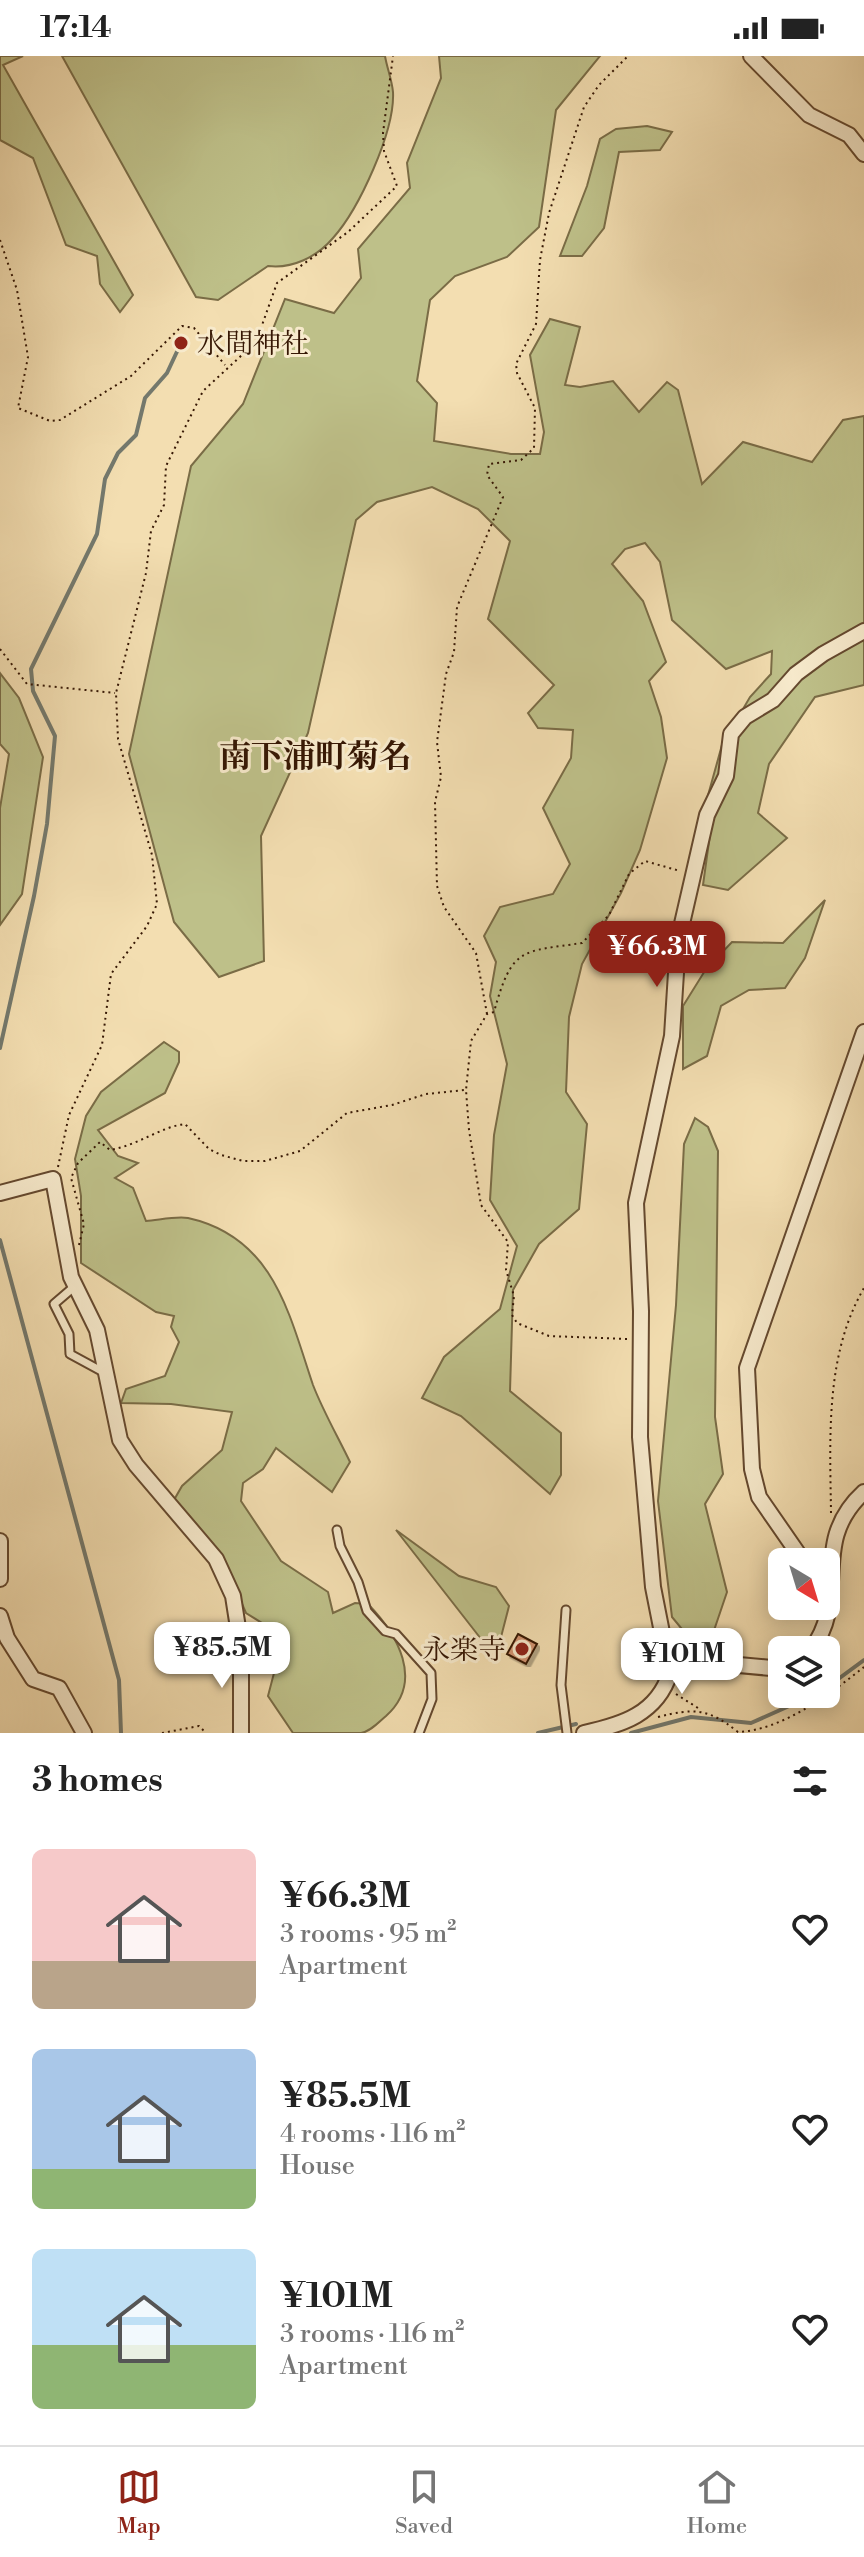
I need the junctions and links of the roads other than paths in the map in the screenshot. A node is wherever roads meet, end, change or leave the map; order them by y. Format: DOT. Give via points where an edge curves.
graph roads {
  1 [pos="751,56"];
  2 [pos="864,154"];
  3 [pos="864,631"];
  4 [pos="864,1032"];
  5 [pos="1,1192"];
  6 [pos="75,1286"];
  7 [pos="105,1373"];
  8 [pos="864,1492"];
  9 [pos="337,1530"];
  10 [pos="0,1541"];
  11 [pos="794,1548"];
  12 [pos="831,1548"];
  13 [pos="0,1579"];
  14 [pos="566,1610"];
  15 [pos="0,1616"];
  16 [pos="768,1668"];
  17 [pos="668,1680"];
  18 [pos="84,1733"];
  19 [pos="241,1733"];
  20 [pos="419,1733"];
  21 [pos="567,1733"];
  22 [pos="584,1733"];
  1 -- 2 [label="street" via="809,115 849,135"];
  3 -- 17 [label="street" via="796,674 773,700 736,726 727,750 726,776 707,815 678,941 672,1036 636,1203 640,1437 653,1587"];
  4 -- 11 [label="street" via="747,1368 755,1484"];
  5 -- 6 [label="street" via="53,1179"];
  6 -- 7 [label="street" via="93,1316"];
  6 -- 7 [label="lane" via="54,1304 69,1334 70,1354"];
  7 -- 19 [label="street" via="114,1424 128,1454 216,1559 233,1596 241,1647"];
  8 -- 12 [label="street" via="843,1515"];
  9 -- 20 [label="lane" via="367,1611 431,1673 432,1699"];
  10 -- 13 [label="street"];
  14 -- 21 [label="lane" via="561,1685"];
  15 -- 18 [label="street" via="7,1638 33,1679 59,1688"];
  16 -- 17 [label="street" via="717,1663"];
  17 -- 22 [label="street" via="635,1719"];
}
